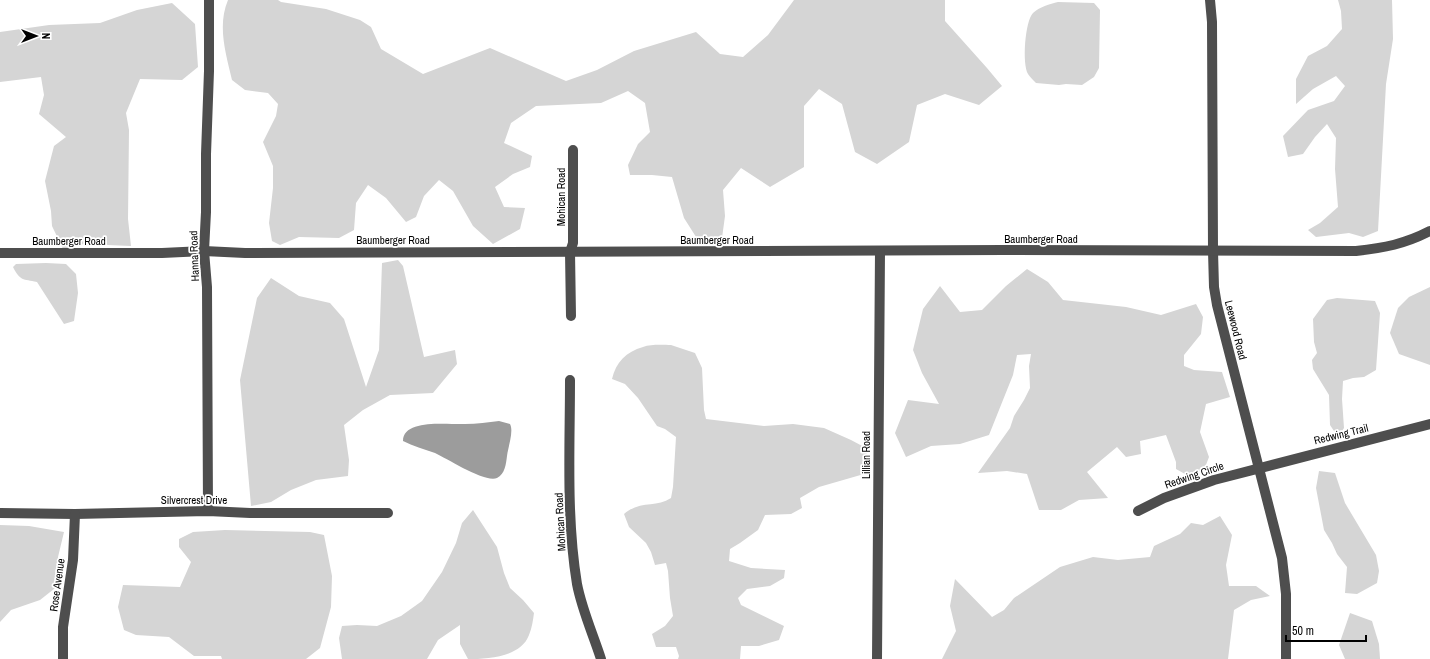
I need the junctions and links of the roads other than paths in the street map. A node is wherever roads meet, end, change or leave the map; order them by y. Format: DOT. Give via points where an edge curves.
graph roads {
  1 [pos="209,0"];
  2 [pos="1210,0"];
  3 [pos="573,150"];
  4 [pos="1430,231"];
  5 [pos="204,251"];
  6 [pos="880,251"];
  7 [pos="1212,251"];
  8 [pos="570,252"];
  9 [pos="0,253"];
  10 [pos="571,316"];
  11 [pos="570,380"];
  12 [pos="1430,424"];
  13 [pos="1259,468"];
  14 [pos="208,511"];
  15 [pos="1138,511"];
  16 [pos="0,513"];
  17 [pos="388,513"];
  18 [pos="75,514"];
  19 [pos="63,659"];
  20 [pos="601,659"];
  21 [pos="877,659"];
  22 [pos="1286,659"];
  1 -- 5 [label="street, Hanna Road"];
  2 -- 7 [label="street, Leewood Road"];
  3 -- 8 [label="street, Mohican Road" via="573,243"];
  4 -- 7 [label="street, Baumberger Road" via="1394,246 1356,251"];
  5 -- 8 [label="street, Baumberger Road"];
  5 -- 9 [label="street, Baumberger Road"];
  5 -- 14 [label="street, Hanna Road" via="207,287"];
  6 -- 7 [label="street, Baumberger Road"];
  6 -- 8 [label="street, Baumberger Road"];
  6 -- 21 [label="street, Lillian Road"];
  7 -- 13 [label="street, Leewood Road" via="1217,304"];
  8 -- 10 [label="street, Mohican Road"];
  11 -- 20 [label="street, Mohican Road" via="570,512 574,560 583,608"];
  12 -- 13 [label="street, Redwing Trail"];
  13 -- 15 [label="street, Redwing Circle" via="1197,485"];
  13 -- 22 [label="street, Leewood Road" via="1285,576"];
  14 -- 17 [label="street, Silvercrest Drive"];
  14 -- 18 [label="street, Silvercrest Drive"];
  16 -- 18 [label="street, Silvercrest Drive"];
  18 -- 19 [label="street, Rose Avenue" via="73,560 63,627"];
}
